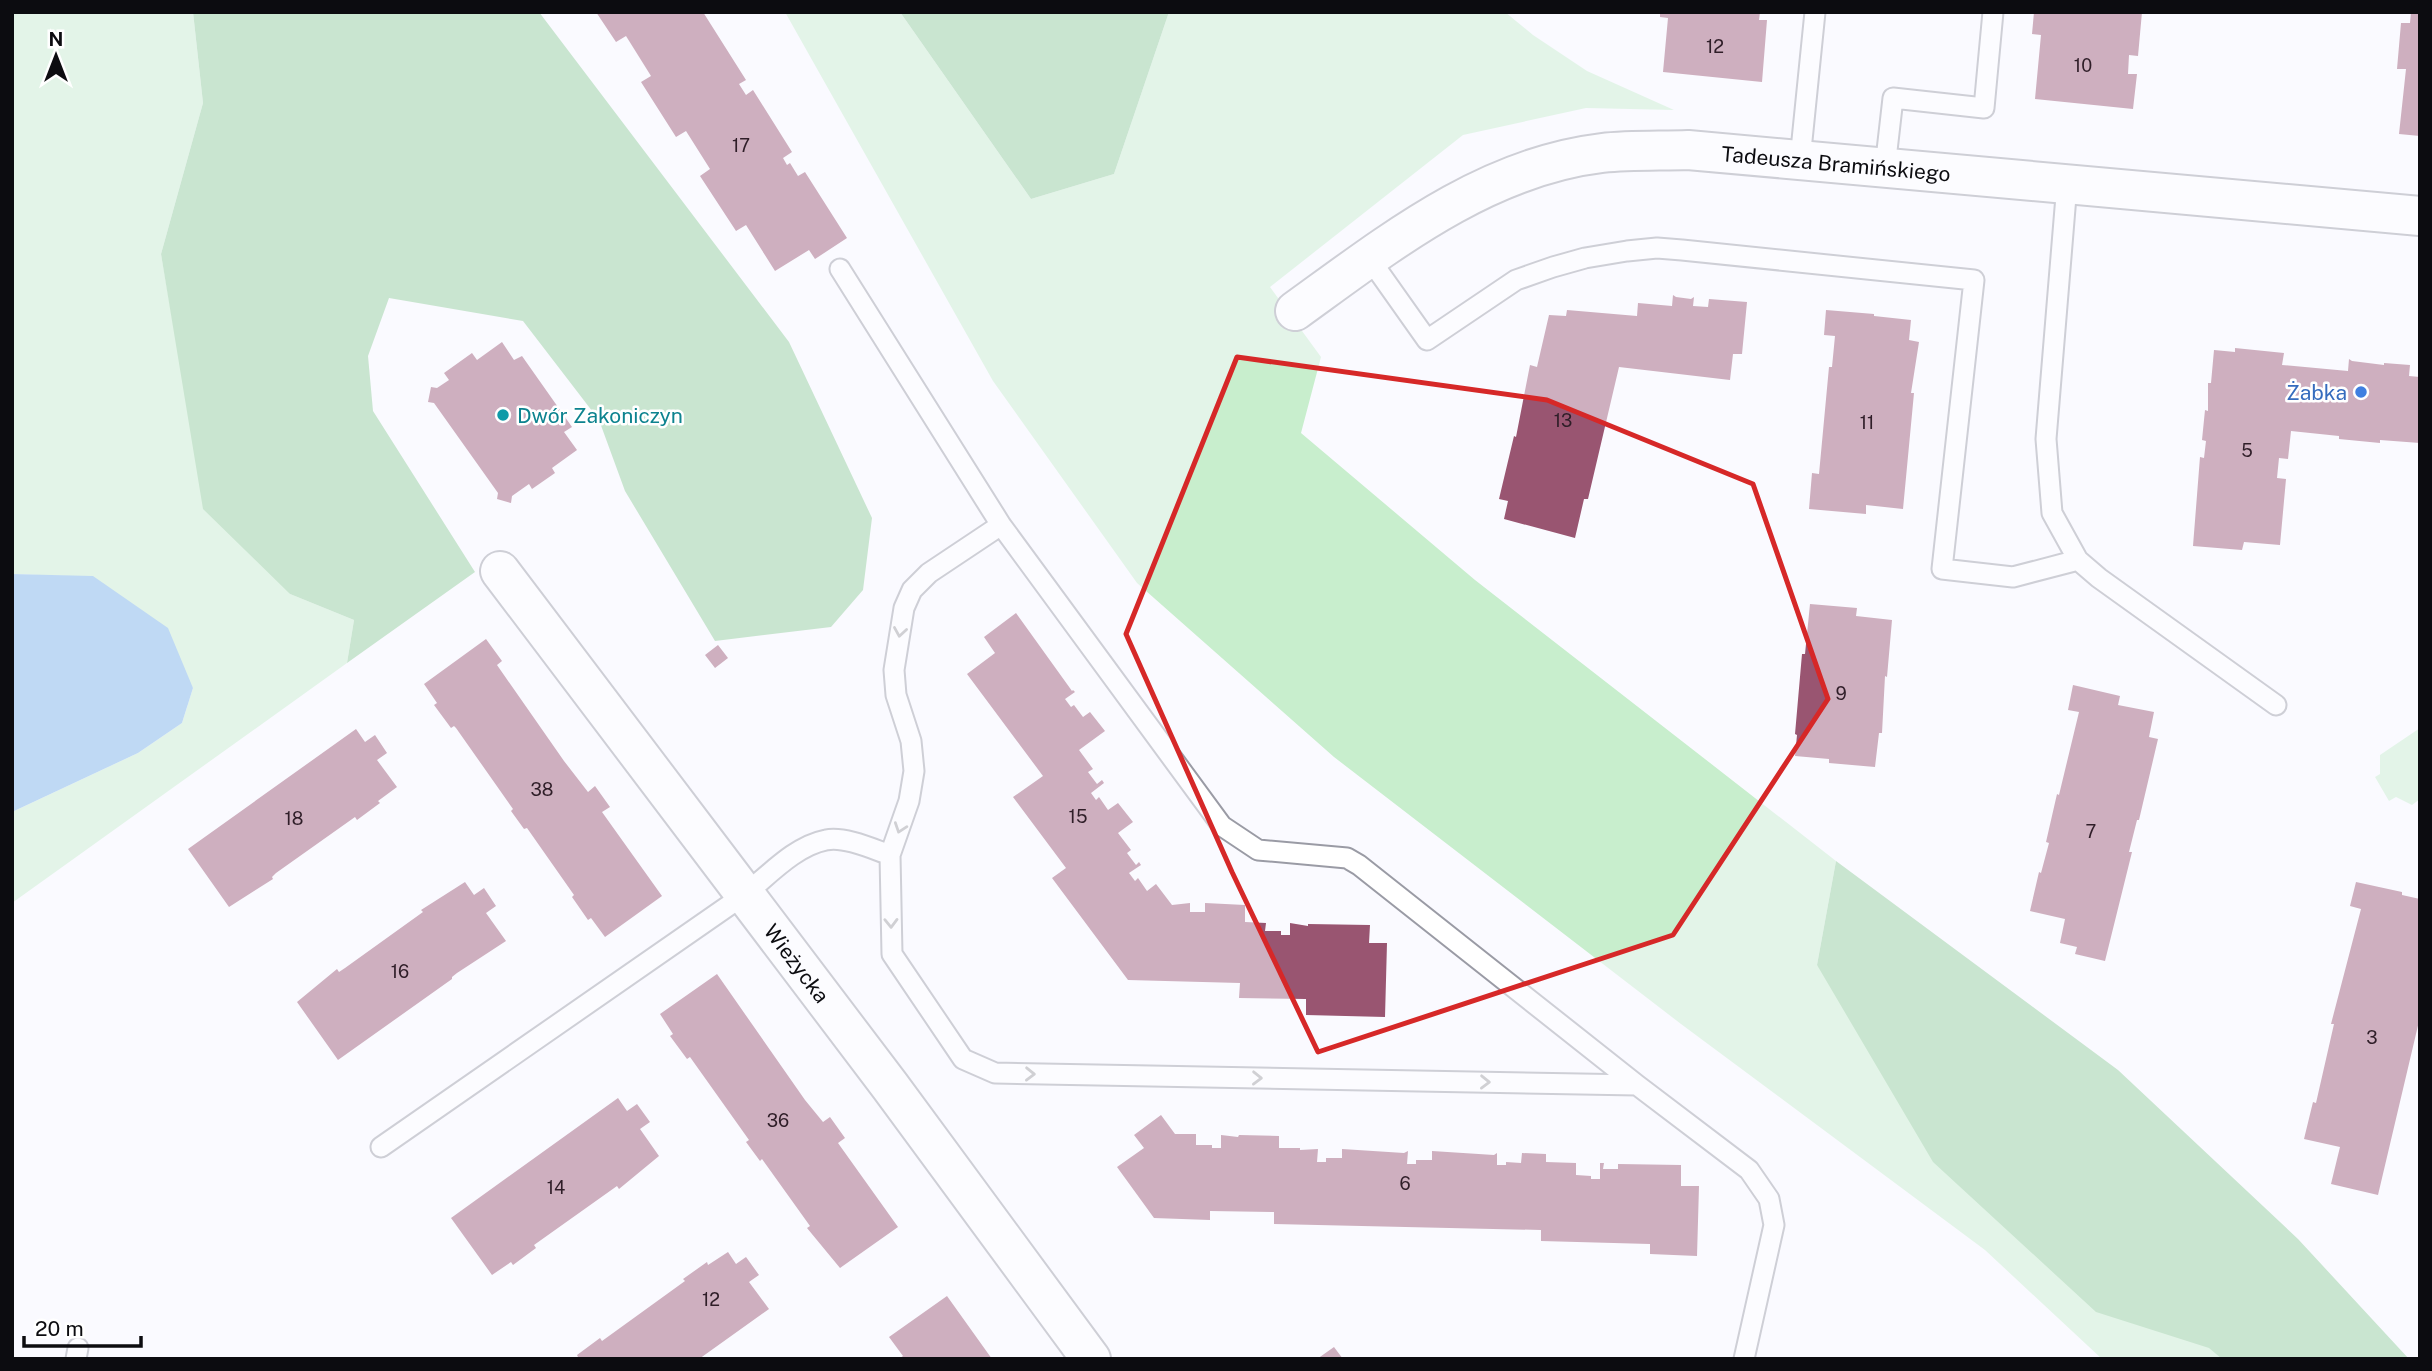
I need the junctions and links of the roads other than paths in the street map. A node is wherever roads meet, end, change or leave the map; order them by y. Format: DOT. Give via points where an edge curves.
graph roads {
  1 [pos="1815,12"];
  2 [pos="1993,12"];
  3 [pos="1800,160"];
  4 [pos="1885,168"];
  5 [pos="2067,184"];
  6 [pos="2420,216"];
  7 [pos="1369,258"];
  8 [pos="840,269"];
  9 [pos="1295,311"];
  10 [pos="1001,526"];
  11 [pos="2078,560"];
  12 [pos="500,571"];
  13 [pos="2276,705"];
  14 [pos="890,855"];
  15 [pos="744,895"];
  16 [pos="1637,1085"];
  17 [pos="381,1147"];
  18 [pos="1091,1359"];
  19 [pos="1744,1359"];
  1 -- 3 [label="lane"];
  2 -- 4 [label="lane" via="1984,108 1893,98"];
  3 -- 4 [label="street, Tadeusza Bramińskiego"];
  3 -- 7 [label="street, Tadeusza Bramińskiego" via="1688,150 1588,156 1496,184 1441,210"];
  4 -- 5 [label="street, Tadeusza Bramińskiego"];
  5 -- 6 [label="street, Tadeusza Bramińskiego"];
  5 -- 11 [label="lane" via="2046,439 2052,513"];
  7 -- 9 [label="street, Tadeusza Bramińskiego"];
  7 -- 11 [label="lane" via="1426,341 1516,280 1585,258 1627,251 1682,250 1974,280 1942,569 2013,577"];
  8 -- 10 [label="lane"];
  10 -- 14 [label="lane, one-way" via="941,565 912,590 904,608 894,670 914,771"];
  10 -- 16 [label="lane" via="1222,825 1258,850 1347,858 1359,865"];
  11 -- 13 [label="lane"];
  12 -- 15 [label="street, Wieżycka"];
  14 -- 15 [label="lane" via="828,839 801,849"];
  14 -- 16 [label="lane, one-way" via="891,954 963,1059 995,1073"];
  15 -- 17 [label="lane"];
  15 -- 18 [label="street, Wieżycka"];
  16 -- 19 [label="lane" via="1749,1170 1769,1199 1774,1225"];
}
